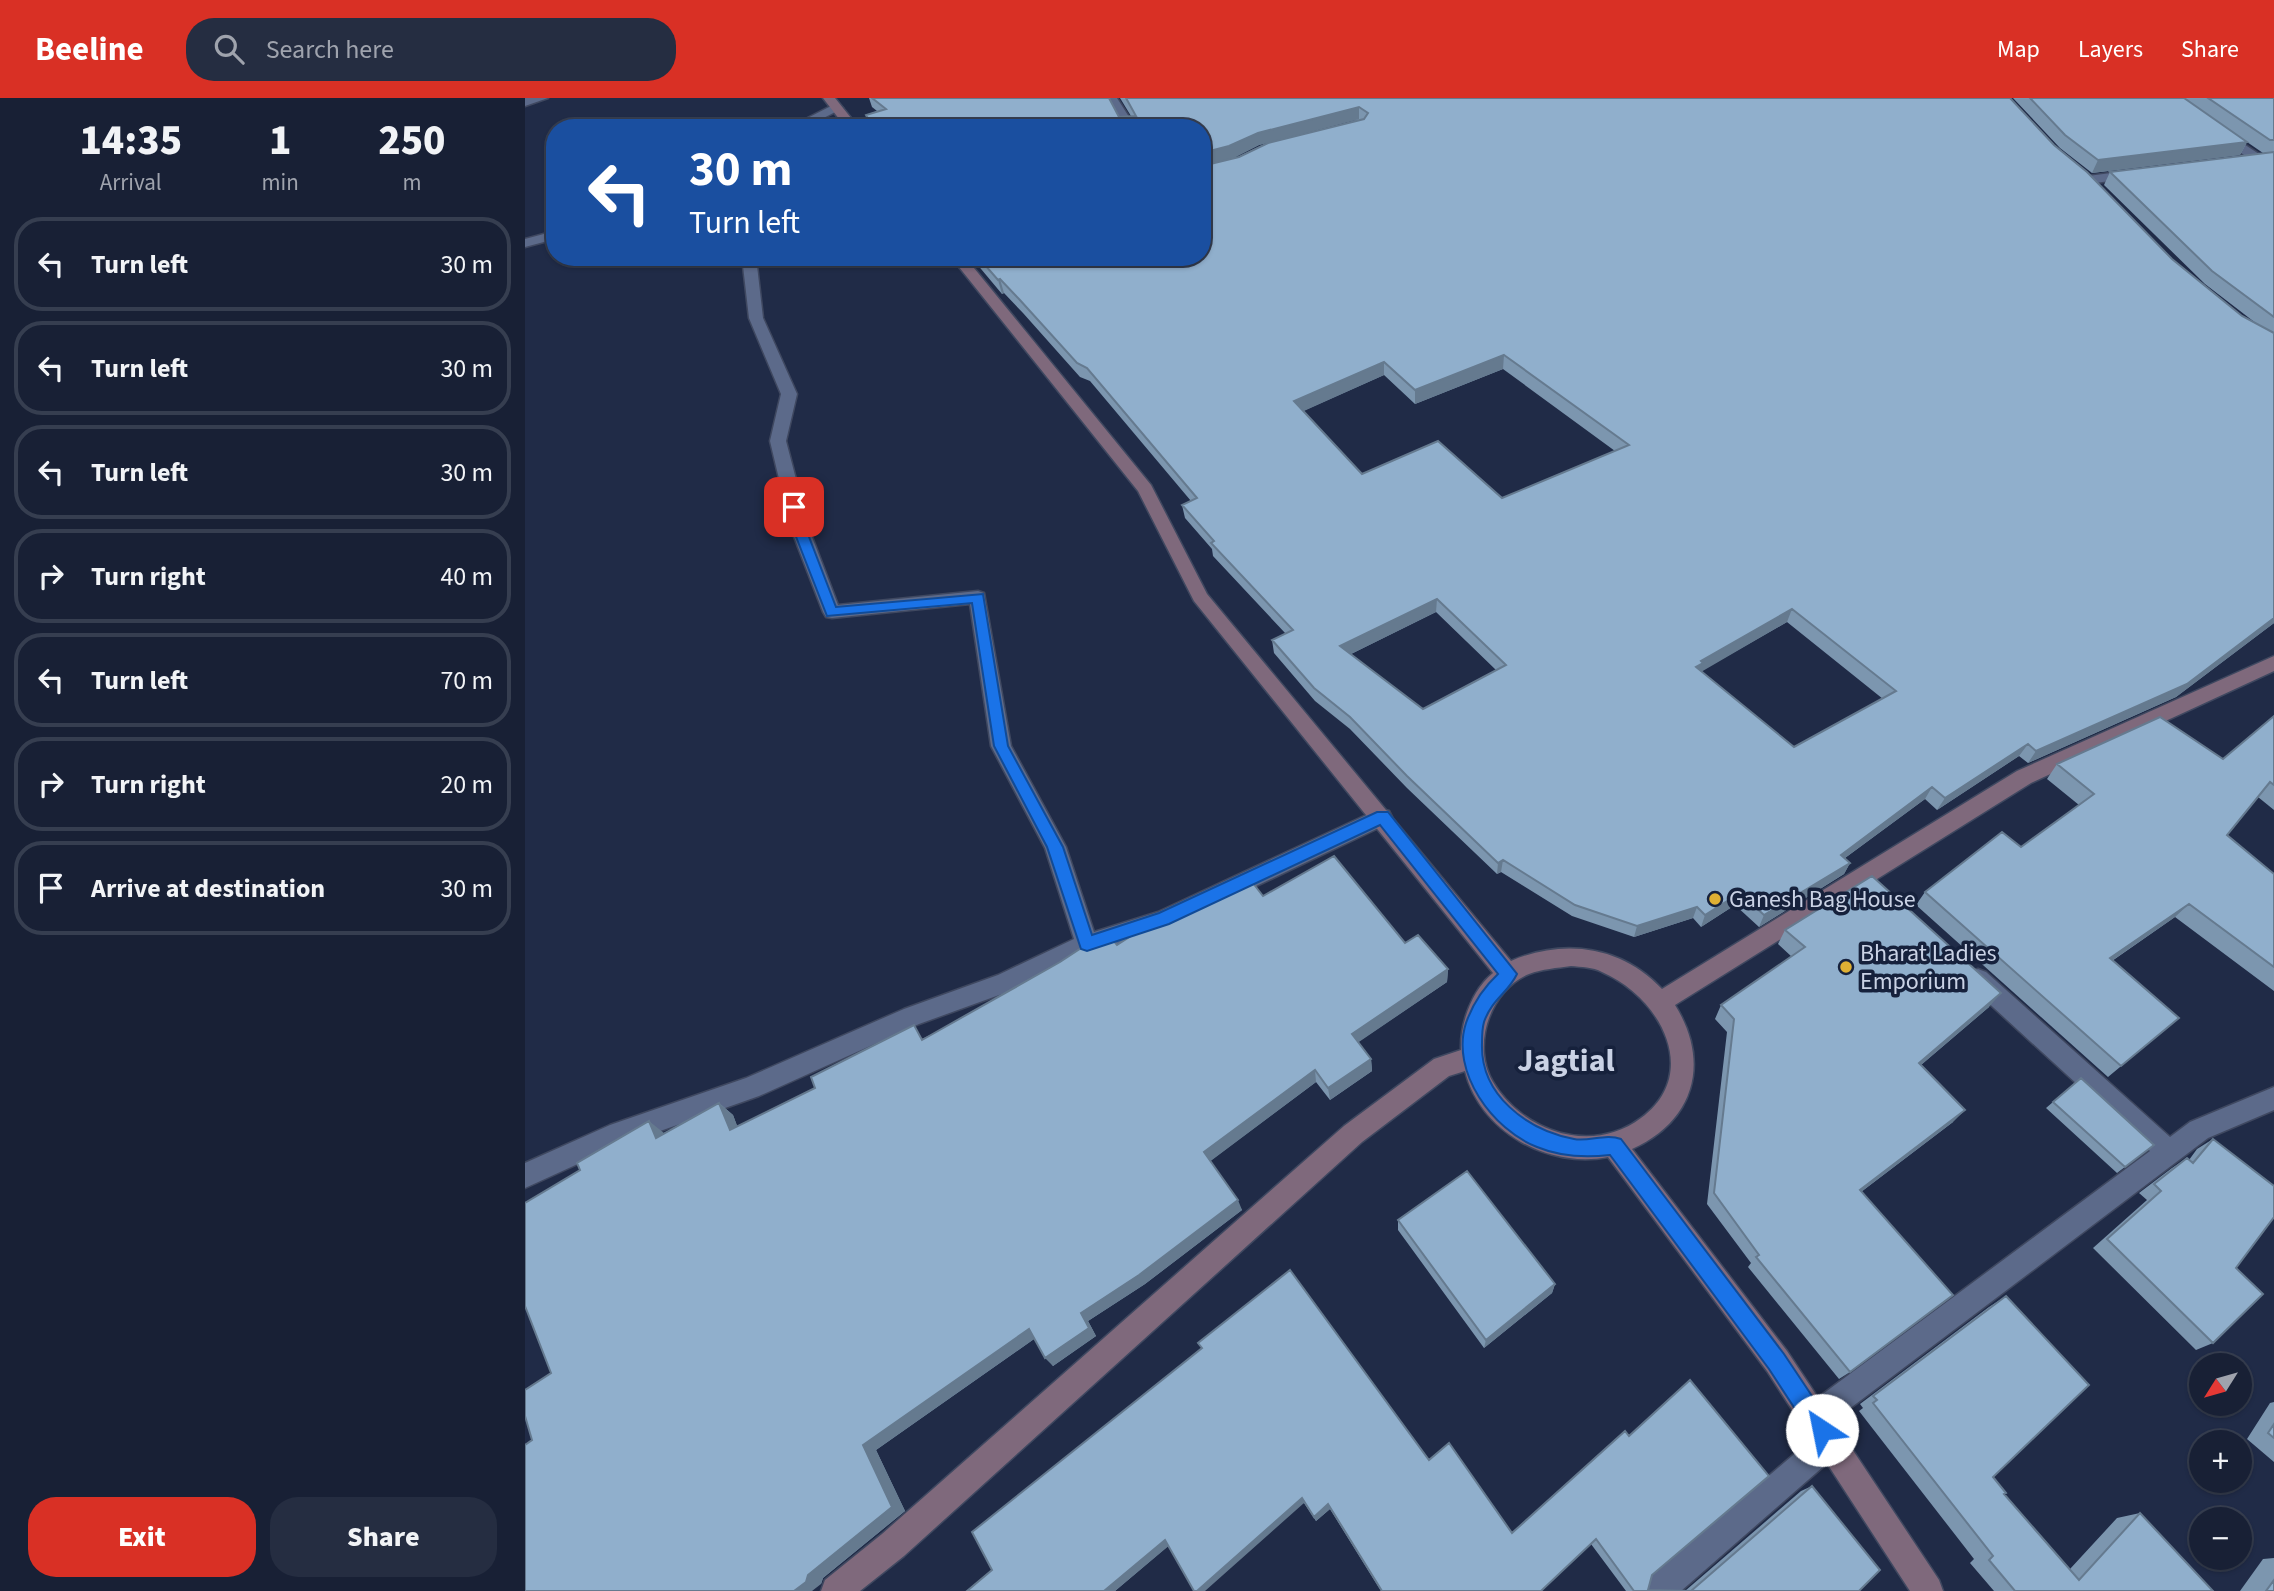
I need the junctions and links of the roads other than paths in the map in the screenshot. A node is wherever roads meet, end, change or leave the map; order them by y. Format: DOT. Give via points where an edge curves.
graph roads {
  1 [pos="543,98"];
  2 [pos="1111,98"];
  3 [pos="525,102"];
  4 [pos="833,103"];
  5 [pos="808,119"];
  6 [pos="846,119"];
  7 [pos="1124,119"];
  8 [pos="2214,128"];
  9 [pos="2274,158"];
  10 [pos="2259,159"];
  11 [pos="2232,162"];
  12 [pos="2153,172"];
  13 [pos="2088,181"];
  14 [pos="546,237"];
  15 [pos="525,243"];
  16 [pos="750,266"];
  17 [pos="965,266"];
  18 [pos="2274,663"];
  19 [pos="1383,817"];
  20 [pos="1865,876"];
  21 [pos="1885,895"];
  22 [pos="1087,944"];
  23 [pos="1966,968"];
  24 [pos="1508,974"];
  25 [pos="1662,1001"];
  26 [pos="1473,1057"];
  27 [pos="2274,1098"];
  28 [pos="1615,1146"];
  29 [pos="2169,1152"];
  30 [pos="525,1176"];
  31 [pos="1822,1430"];
  32 [pos="836,1591"];
  33 [pos="1658,1591"];
  34 [pos="1928,1591"];
  1 -- 3 [label="street"];
  2 -- 7 [label="street"];
  4 -- 5 [label="street"];
  4 -- 6 [label="main road"];
  8 -- 10 [label="street"];
  9 -- 10 [label="street"];
  10 -- 11 [label="street"];
  12 -- 13 [label="street"];
  14 -- 15 [label="street"];
  16 -- 22 [label="street" via="756,318 789,394 778,441 800,529 832,612 978,597 1001,746 1055,847"];
  17 -- 19 [label="main road" via="1145,489 1200,597"];
  18 -- 20 [label="main road" via="2024,776"];
  19 -- 22 [label="street" via="1164,919"];
  19 -- 24 [label="main road"];
  20 -- 21 [label="street"];
  20 -- 25 [label="main road"];
  22 -- 30 [label="street" via="1005,983 912,1016 751,1087 610,1137"];
  23 -- 29 [label="street"];
  24 -- 25 [label="main road" via="1538,960 1571,956 1605,962 1636,978"];
  24 -- 26 [label="main road" via="1487,996 1474,1025"];
  25 -- 28 [label="main road" via="1677,1028 1683,1057 1679,1086 1666,1113 1644,1133"];
  26 -- 28 [label="main road" via="1484,1090 1507,1119 1540,1140 1577,1149"];
  26 -- 32 [label="main road" via="1442,1067 1353,1134"];
  27 -- 29 [label="street" via="2199,1130"];
  28 -- 31 [label="main road" via="1777,1362"];
  29 -- 31 [label="street"];
  31 -- 33 [label="street"];
  31 -- 34 [label="main road"];
}
